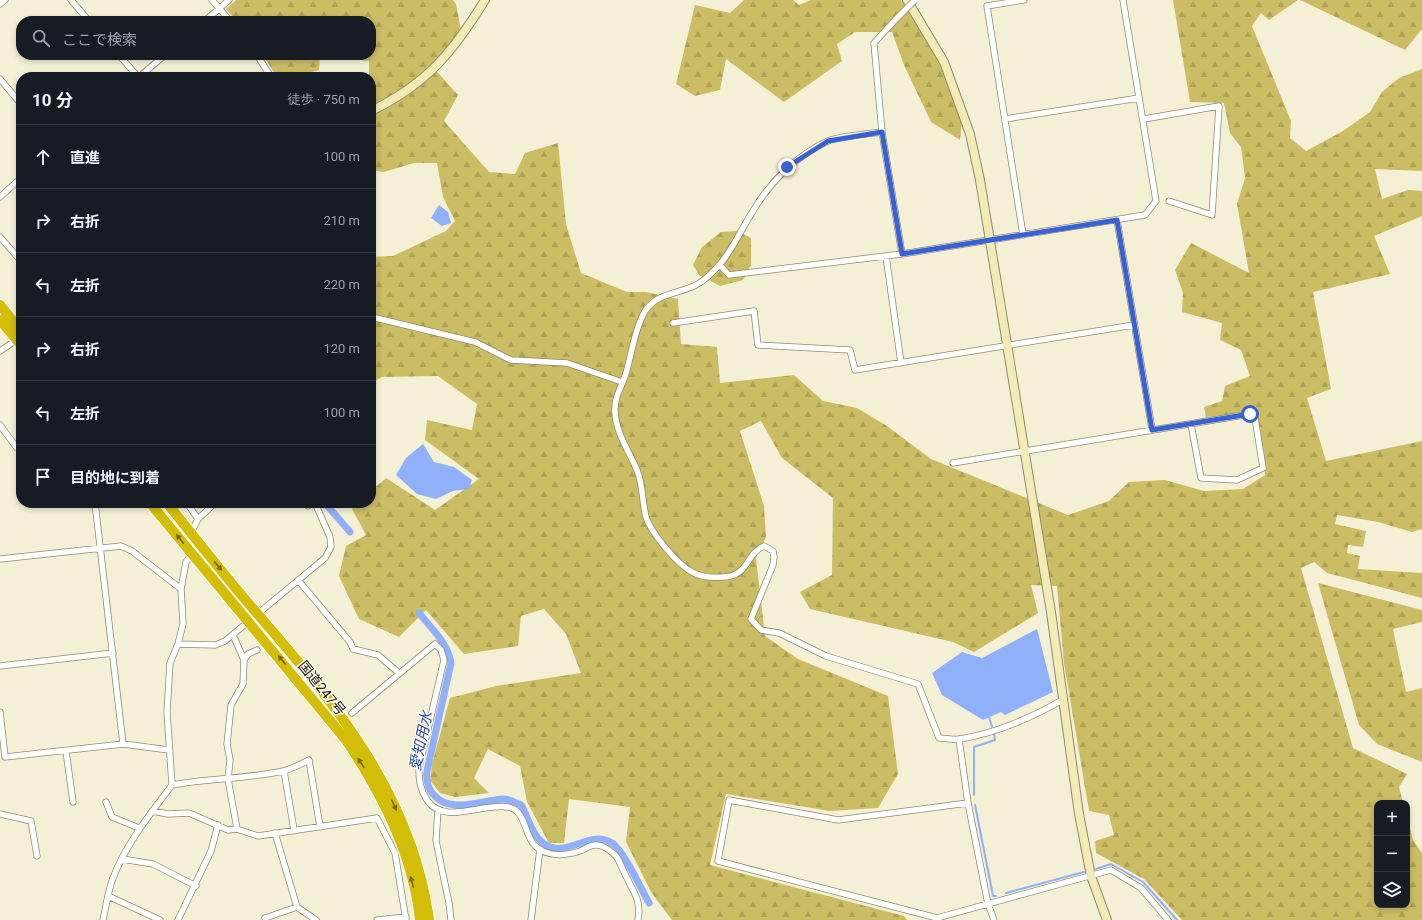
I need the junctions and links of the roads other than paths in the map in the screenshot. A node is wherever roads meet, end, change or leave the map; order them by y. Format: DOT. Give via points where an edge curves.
graph roads {
  1 [pos="4,0"];
  2 [pos="71,0"];
  3 [pos="212,0"];
  4 [pos="229,0"];
  5 [pos="485,0"];
  6 [pos="907,0"];
  7 [pos="915,0"];
  8 [pos="1024,0"];
  9 [pos="1123,0"];
  10 [pos="0,4"];
  11 [pos="220,8"];
  12 [pos="85,16"];
  13 [pos="211,16"];
  14 [pos="226,16"];
  15 [pos="123,60"];
  16 [pos="159,60"];
  17 [pos="260,60"];
  18 [pos="134,72"];
  19 [pos="144,72"];
  20 [pos="268,72"];
  21 [pos="0,79"];
  22 [pos="16,98"];
  23 [pos="1139,98"];
  24 [pos="376,108"];
  25 [pos="1005,119"];
  26 [pos="1144,119"];
  27 [pos="882,132"];
  28 [pos="16,183"];
  29 [pos="0,197"];
  30 [pos="1169,201"];
  31 [pos="1117,220"];
  32 [pos="1023,235"];
  33 [pos="0,237"];
  34 [pos="990,240"];
  35 [pos="902,254"];
  36 [pos="16,255"];
  37 [pos="886,256"];
  38 [pos="720,265"];
  39 [pos="0,305"];
  40 [pos="376,318"];
  41 [pos="0,320"];
  42 [pos="673,323"];
  43 [pos="1134,325"];
  44 [pos="16,331"];
  45 [pos="16,334"];
  46 [pos="16,341"];
  47 [pos="1006,344"];
  48 [pos="0,351"];
  49 [pos="901,363"];
  50 [pos="622,382"];
  51 [pos="1191,424"];
  52 [pos="0,425"];
  53 [pos="1152,430"];
  54 [pos="16,447"];
  55 [pos="1024,450"];
  56 [pos="953,463"];
  57 [pos="96,508"];
  58 [pos="154,508"];
  59 [pos="171,508"];
  60 [pos="190,508"];
  61 [pos="210,508"];
  62 [pos="316,508"];
  63 [pos="198,519"];
  64 [pos="191,533"];
  65 [pos="101,548"];
  66 [pos="192,554"];
  67 [pos="0,559"];
  68 [pos="298,580"];
  69 [pos="181,588"];
  70 [pos="258,614"];
  71 [pos="248,622"];
  72 [pos="233,635"];
  73 [pos="178,644"];
  74 [pos="257,650"];
  75 [pos="113,654"];
  76 [pos="244,660"];
  77 [pos="0,666"];
  78 [pos="399,674"];
  79 [pos="1064,699"];
  80 [pos="0,712"];
  81 [pos="352,713"];
  82 [pos="959,740"];
  83 [pos="123,744"];
  84 [pos="169,750"];
  85 [pos="0,751"];
  86 [pos="66,751"];
  87 [pos="5,757"];
  88 [pos="284,771"];
  89 [pos="228,779"];
  90 [pos="172,785"];
  91 [pos="73,802"];
  92 [pos="106,802"];
  93 [pos="968,803"];
  94 [pos="438,809"];
  95 [pos="152,811"];
  96 [pos="0,814"];
  97 [pos="218,825"];
  98 [pos="320,827"];
  99 [pos="139,828"];
  100 [pos="237,829"];
  101 [pos="294,830"];
  102 [pos="275,833"];
  103 [pos="540,849"];
  104 [pos="37,856"];
  105 [pos="122,859"];
  106 [pos="1091,876"];
  107 [pos="196,886"];
  108 [pos="108,896"];
  109 [pos="988,904"];
  110 [pos="296,907"];
  111 [pos="406,918"];
  112 [pos="103,920"];
  113 [pos="160,920"];
  114 [pos="178,920"];
  115 [pos="266,920"];
  116 [pos="316,920"];
  117 [pos="377,920"];
  118 [pos="420,920"];
  119 [pos="429,920"];
  120 [pos="451,920"];
  121 [pos="531,920"];
  122 [pos="638,920"];
  123 [pos="994,920"];
  124 [pos="1107,920"];
  125 [pos="1168,920"];
  1 -- 10 [label="street"];
  2 -- 12 [label="street"];
  3 -- 11 [label="street"];
  4 -- 11 [label="street"];
  5 -- 24 [label="street" via="463,36 435,68 399,97"];
  6 -- 34 [label="street" via="944,62 959,101 976,159"];
  7 -- 27 [label="street, bridge" via="874,43"];
  8 -- 25 [label="street" via="986,6"];
  9 -- 23 [label="street"];
  11 -- 13 [label="street"];
  11 -- 14 [label="street"];
  15 -- 18 [label="street"];
  16 -- 19 [label="street"];
  17 -- 20 [label="street"];
  21 -- 22 [label="street"];
  23 -- 25 [label="street"];
  23 -- 26 [label="street"];
  25 -- 32 [label="street"];
  26 -- 30 [label="street" via="1219,106 1212,215"];
  26 -- 31 [label="street" via="1156,201 1145,215"];
  27 -- 35 [label="street"];
  27 -- 38 [label="street" via="828,141 787,167 760,199"];
  28 -- 29 [label="street"];
  31 -- 32 [label="street"];
  31 -- 43 [label="street"];
  32 -- 34 [label="street"];
  33 -- 36 [label="street"];
  34 -- 35 [label="street"];
  34 -- 47 [label="street"];
  35 -- 37 [label="street"];
  37 -- 38 [label="street" via="729,276"];
  37 -- 49 [label="street"];
  38 -- 50 [label="street" via="700,283 663,295 645,311"];
  39 -- 44 [label="highway"];
  40 -- 50 [label="street" via="475,342 510,360 567,363"];
  41 -- 45 [label="highway"];
  42 -- 49 [label="street" via="754,311 758,345 850,350 855,370"];
  43 -- 47 [label="street"];
  43 -- 53 [label="street"];
  46 -- 48 [label="street"];
  47 -- 49 [label="street"];
  47 -- 55 [label="street"];
  50 -- 82 [label="street" via="615,397 616,420 642,486 647,520 654,534 680,564 693,573 724,578 743,570 756,549 764,546 773,551 773,566 751,619 754,624 761,630 779,633 826,656 918,684 939,738"];
  51 -- 51 [label="street" via="1201,478 1237,480 1263,468 1255,418 1250,414"];
  51 -- 53 [label="street"];
  52 -- 54 [label="street"];
  53 -- 55 [label="street"];
  55 -- 56 [label="street"];
  55 -- 79 [label="street"];
  57 -- 65 [label="street"];
  66 -- 58 [label="highway, 国道247号, one-way"];
  59 -- 64 [label="highway, 国道247号"];
  60 -- 63 [label="street"];
  61 -- 63 [label="street"];
  62 -- 68 [label="street" via="330,537 331,547 325,558"];
  63 -- 64 [label="street"];
  64 -- 70 [label="highway, 国道247号, one-way"];
  65 -- 67 [label="street"];
  65 -- 69 [label="street" via="121,546 132,551"];
  65 -- 75 [label="street"];
  66 -- 69 [label="street" via="186,562"];
  66 -- 71 [label="highway, 国道247号"];
  68 -- 70 [label="street"];
  68 -- 78 [label="street" via="350,642 352,649 378,655"];
  69 -- 73 [label="street" via="183,624"];
  70 -- 71 [label="street"];
  70 -- 119 [label="highway, 国道247号, one-way" via="344,720 377,770 409,839 422,882"];
  71 -- 72 [label="street"];
  118 -- 71 [label="highway, 国道247号, one-way" via="404,852 367,772 346,740"];
  72 -- 73 [label="street" via="216,645"];
  72 -- 76 [label="street"];
  73 -- 84 [label="street" via="170,663 167,712"];
  74 -- 76 [label="street" via="248,654"];
  75 -- 77 [label="street"];
  75 -- 83 [label="street"];
  76 -- 89 [label="street" via="243,684 231,705 227,744 230,760"];
  78 -- 81 [label="street"];
  78 -- 94 [label="street" via="435,644 441,650 444,660 442,675 419,768 419,782 430,803"];
  79 -- 82 [label="street" via="998,729"];
  79 -- 106 [label="street" via="1079,814"];
  80 -- 87 [label="street"];
  82 -- 93 [label="street"];
  83 -- 84 [label="street"];
  83 -- 86 [label="street"];
  84 -- 90 [label="street"];
  85 -- 87 [label="street"];
  86 -- 87 [label="street"];
  86 -- 91 [label="street"];
  88 -- 89 [label="street"];
  88 -- 98 [label="street" via="309,760"];
  88 -- 101 [label="street"];
  89 -- 90 [label="street"];
  89 -- 100 [label="street"];
  90 -- 95 [label="street"];
  92 -- 99 [label="street" via="112,817"];
  93 -- 109 [label="street"];
  93 -- 109 [label="street" via="838,820 729,800 718,861 937,918"];
  94 -- 103 [label="street" via="455,812 498,806 509,807 516,810 533,843"];
  94 -- 120 [label="street" via="436,841"];
  95 -- 97 [label="street" via="168,814 189,813"];
  95 -- 99 [label="street"];
  96 -- 104 [label="street" via="31,821"];
  97 -- 100 [label="street" via="228,830"];
  97 -- 107 [label="street" via="211,851"];
  98 -- 101 [label="street"];
  98 -- 111 [label="street" via="377,818 395,853"];
  99 -- 105 [label="street"];
  100 -- 102 [label="street" via="258,836"];
  101 -- 102 [label="street"];
  102 -- 110 [label="street"];
  103 -- 121 [label="street"];
  103 -- 122 [label="street" via="562,855 595,845 607,848 616,856 640,906"];
  105 -- 107 [label="street" via="154,864"];
  105 -- 108 [label="street"];
  106 -- 109 [label="street"];
  106 -- 124 [label="street"];
  106 -- 125 [label="street" via="1111,870 1141,888"];
  107 -- 114 [label="street"];
  108 -- 112 [label="street"];
  108 -- 113 [label="street"];
  109 -- 123 [label="street"];
  110 -- 115 [label="street" via="265,918"];
  110 -- 116 [label="street"];
  111 -- 117 [label="street"];
}
